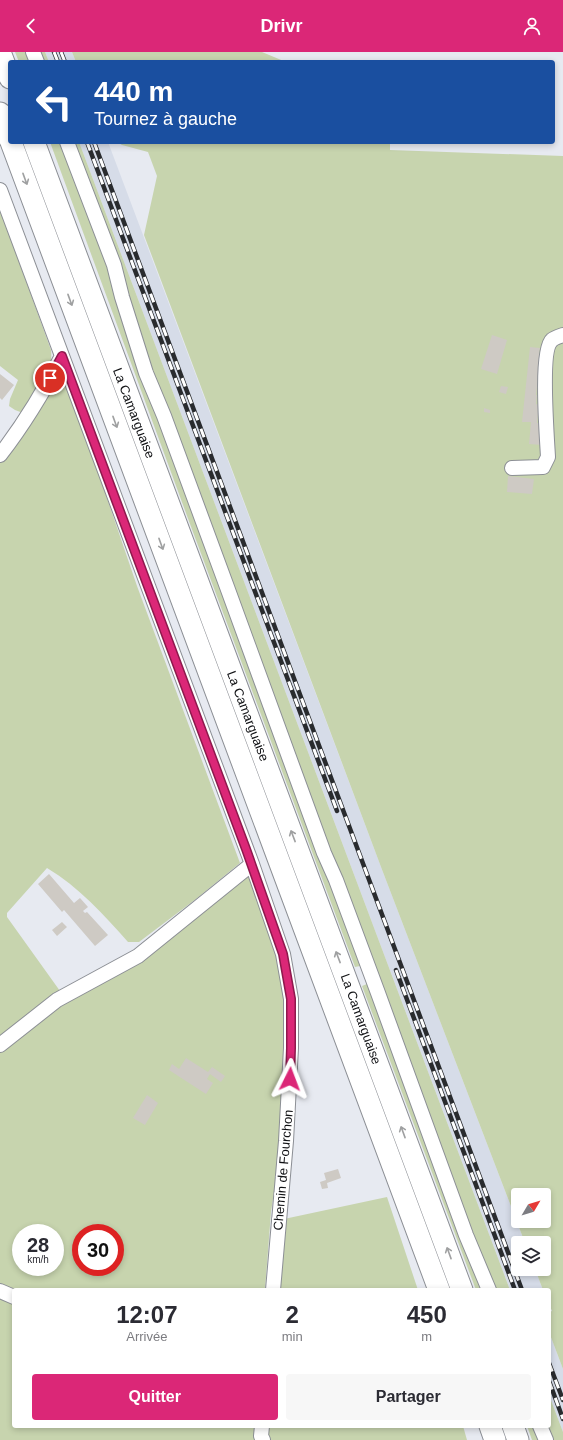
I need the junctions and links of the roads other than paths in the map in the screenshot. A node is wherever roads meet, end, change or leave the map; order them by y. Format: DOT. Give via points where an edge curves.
graph roads {
  1 [pos="0,52"];
  2 [pos="8,73"];
  3 [pos="0,113"];
  4 [pos="8,135"];
  5 [pos="11,144"];
  6 [pos="35,144"];
  7 [pos="68,144"];
  8 [pos="0,190"];
  9 [pos="563,335"];
  10 [pos="62,356"];
  11 [pos="0,455"];
  12 [pos="512,468"];
  13 [pos="252,864"];
  14 [pos="0,1045"];
  15 [pos="396,1175"];
  16 [pos="273,1288"];
  17 [pos="431,1288"];
  18 [pos="438,1288"];
  19 [pos="461,1288"];
  20 [pos="488,1288"];
  21 [pos="0,1291"];
  22 [pos="12,1296"];
  23 [pos="477,1428"];
  24 [pos="491,1428"];
  25 [pos="514,1428"];
  26 [pos="541,1428"];
  27 [pos="480,1440"];
  28 [pos="495,1440"];
  29 [pos="518,1440"];
  30 [pos="546,1440"];
  1 -- 2 [label="highway"];
  3 -- 4 [label="highway, La Camarguaise"];
  5 -- 15 [label="highway, La Camarguaise, one-way"];
  19 -- 6 [label="highway, La Camarguaise, one-way"];
  7 -- 20 [label="street" via="114,265 146,372 466,1235"];
  8 -- 10 [label="street, Chemin de Fourchon"];
  9 -- 12 [label="street" via="552,340 547,349 545,386 548,457 542,467"];
  10 -- 11 [label="street" via="34,406"];
  10 -- 13 [label="street, Chemin de Fourchon"];
  13 -- 14 [label="street" via="138,956 57,1000"];
  13 -- 16 [label="street, Chemin de Fourchon" via="283,954 291,999 286,1141"];
  15 -- 17 [label="highway"];
  15 -- 18 [label="highway, La Camarguaise"];
  21 -- 22 [label="street"];
  23 -- 27 [label="highway"];
  24 -- 28 [label="highway"];
  25 -- 29 [label="highway"];
  26 -- 30 [label="street"];
}
